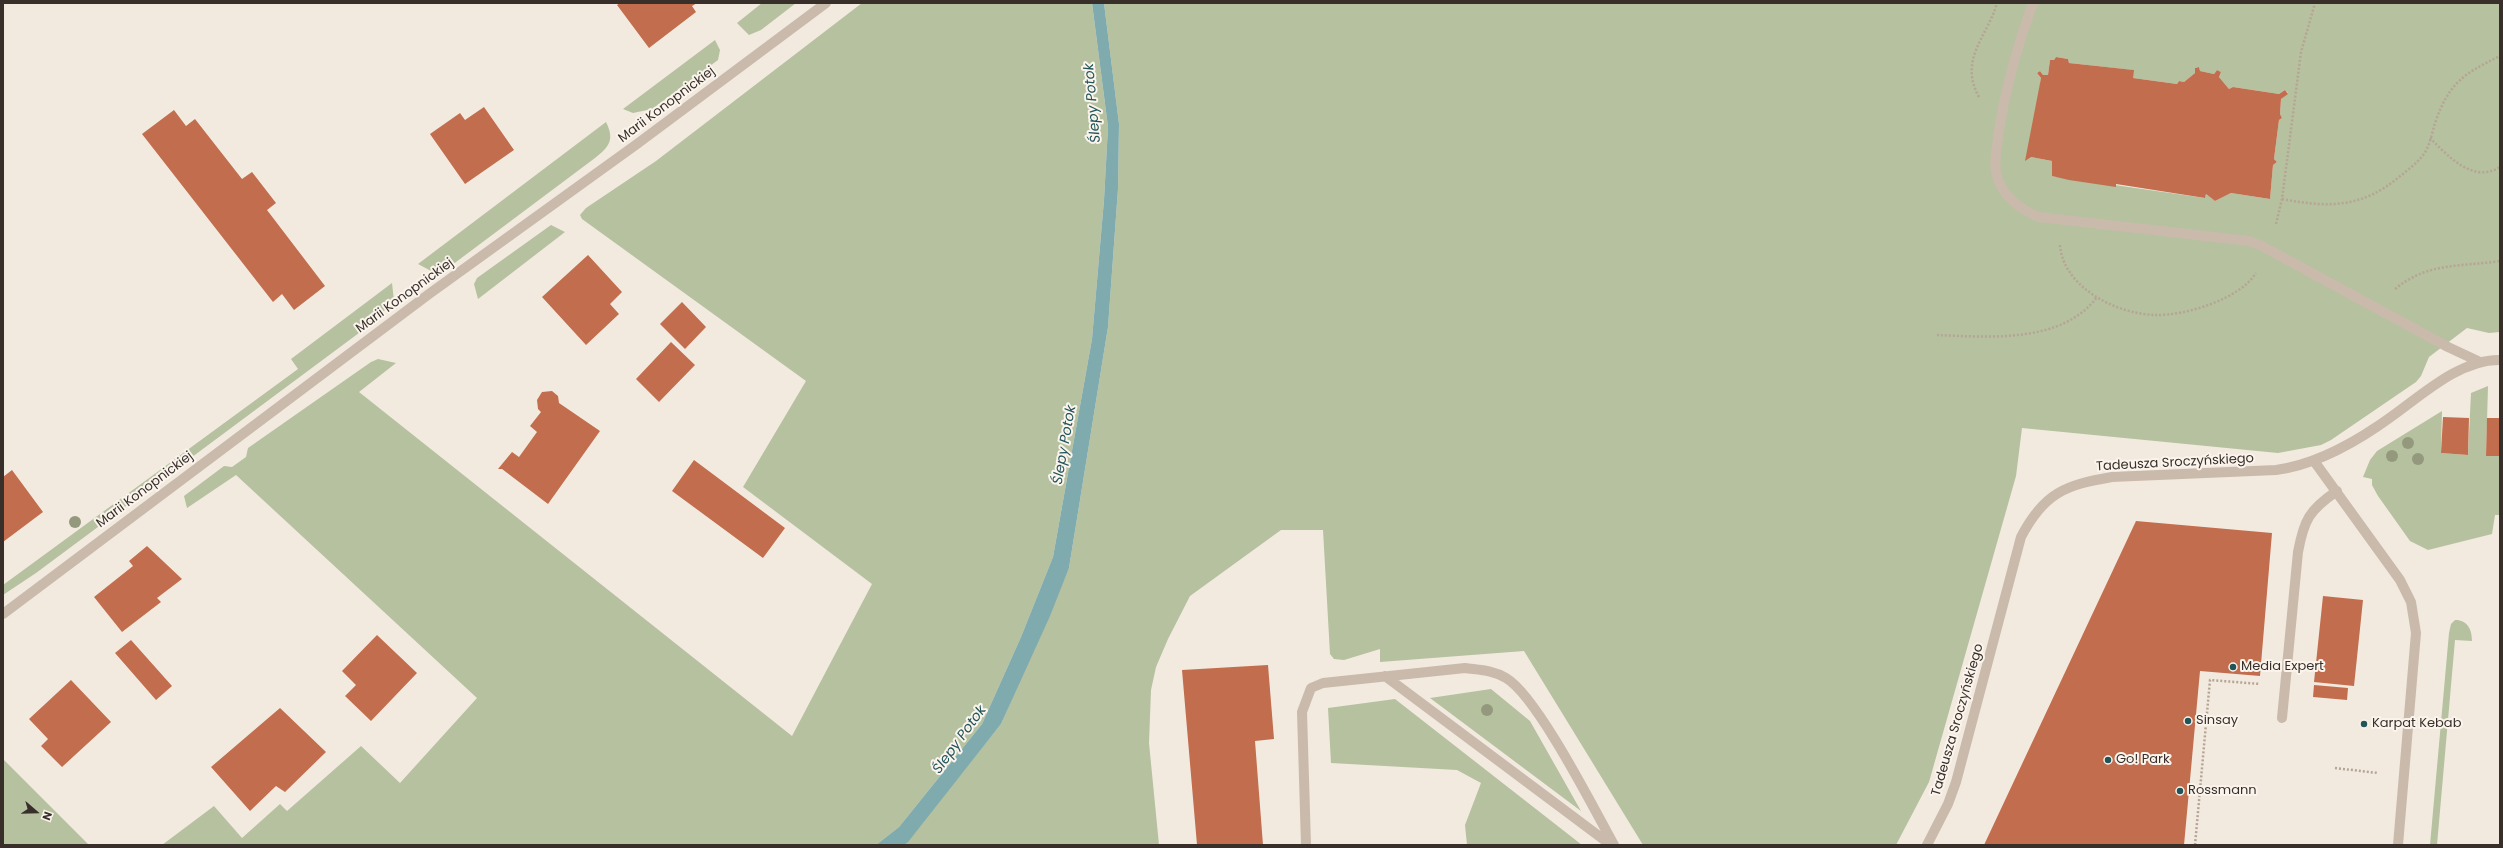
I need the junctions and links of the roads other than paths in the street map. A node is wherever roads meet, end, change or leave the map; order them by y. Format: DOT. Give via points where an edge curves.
graph roads {
  1 [pos="826,3"];
  2 [pos="2033,3"];
  3 [pos="2500,360"];
  4 [pos="2480,362"];
  5 [pos="2314,461"];
  6 [pos="2337,491"];
  7 [pos="3,614"];
  8 [pos="1385,676"];
  9 [pos="2282,718"];
  10 [pos="1306,845"];
  11 [pos="1611,845"];
  12 [pos="1614,845"];
  13 [pos="1927,845"];
  14 [pos="2398,845"];
  1 -- 7 [label="street, Marii Konopnickiej" via="417,303"];
  2 -- 4 [label="street" via="2020,38 2002,106 1996,151 1996,175 2015,203 2039,217 2249,241 2269,249"];
  3 -- 4 [label="street, Tadeusza Sroczyńskiego"];
  4 -- 5 [label="street, Tadeusza Sroczyńskiego" via="2459,370 2380,425"];
  5 -- 6 [label="street"];
  5 -- 13 [label="street, Tadeusza Sroczyńskiego" via="2276,470 2112,477 2088,481 2045,501 2032,516 2021,537 1956,782"];
  6 -- 9 [label="street" via="2310,513 2303,527 2298,552"];
  6 -- 14 [label="street" via="2400,580 2409,596 2414,614 2415,649"];
  8 -- 10 [label="street" via="1323,683 1311,688 1305,700 1302,712"];
  8 -- 11 [label="street"];
  8 -- 12 [label="street" via="1465,668 1488,670 1506,678 1540,716"];
}
